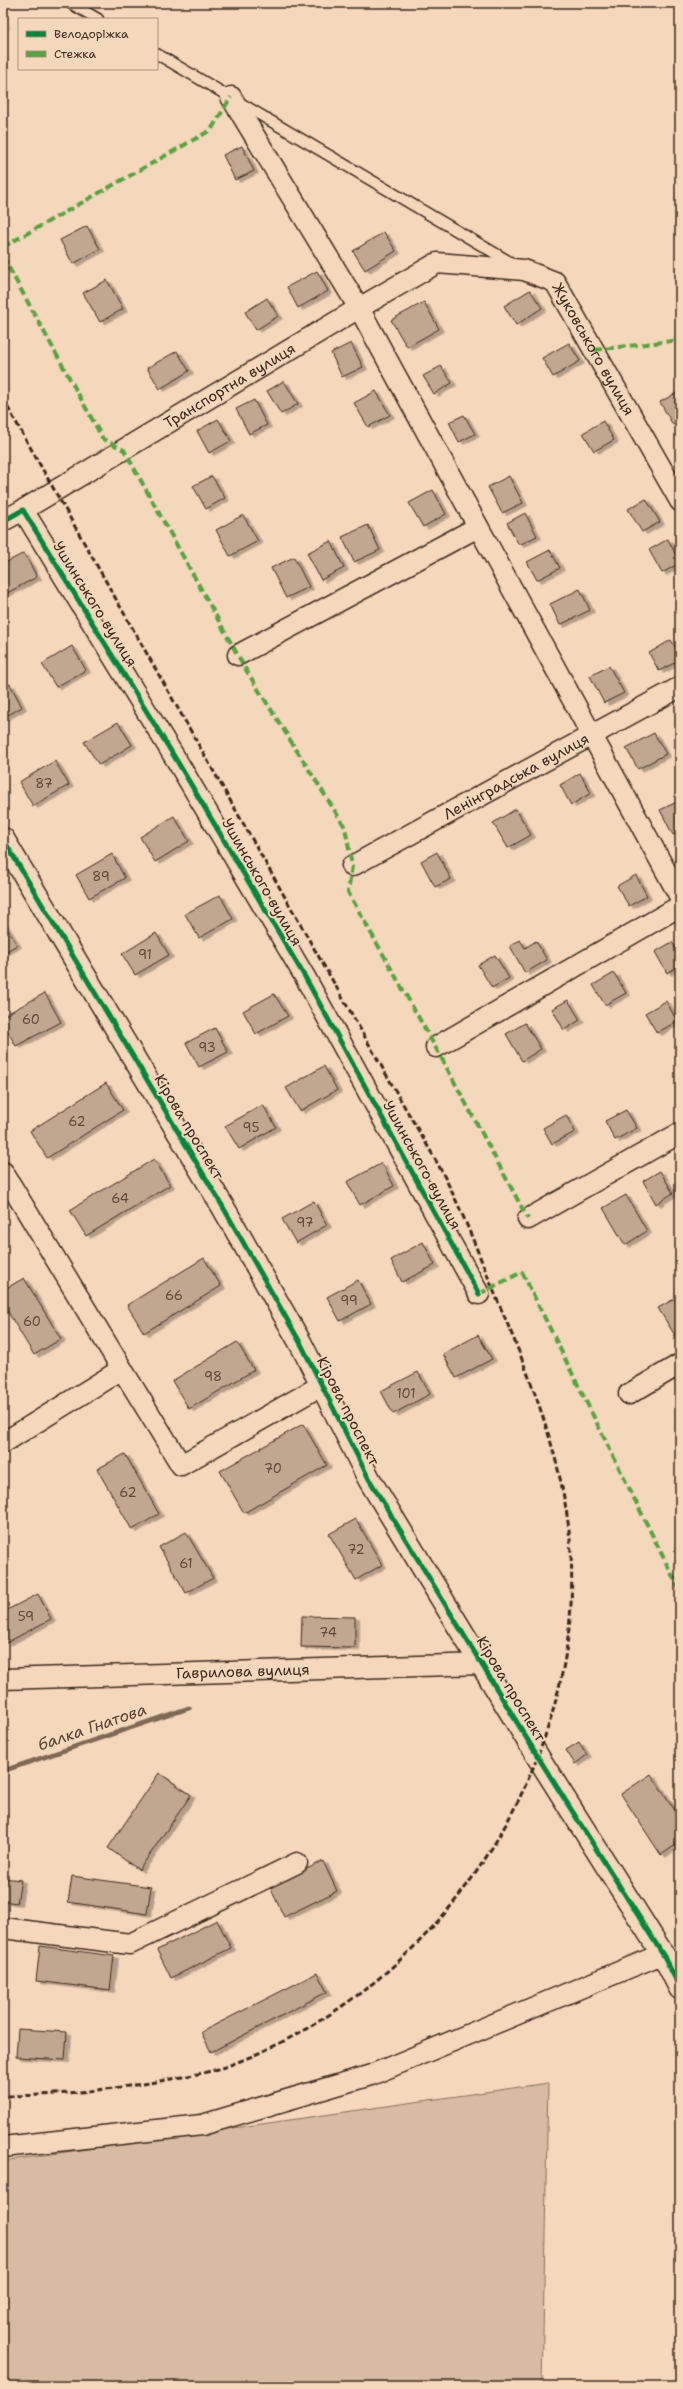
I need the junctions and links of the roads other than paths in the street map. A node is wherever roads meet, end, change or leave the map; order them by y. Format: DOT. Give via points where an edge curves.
graph roads {
  1 [pos="70,3"];
  2 [pos="96,18"];
  3 [pos="158,55"];
  4 [pos="231,97"];
  5 [pos="437,263"];
  6 [pos="524,270"];
  7 [pos="359,308"];
  8 [pos="680,501"];
  9 [pos="23,510"];
  10 [pos="3,521"];
  11 [pos="478,527"];
  12 [pos="238,655"];
  13 [pos="680,687"];
  14 [pos="592,735"];
  15 [pos="3,839"];
  16 [pos="352,866"];
  17 [pos="680,897"];
  18 [pos="680,906"];
  19 [pos="436,1047"];
  20 [pos="680,1133"];
  21 [pos="3,1172"];
  22 [pos="528,1219"];
  23 [pos="479,1294"];
  24 [pos="680,1364"];
  25 [pos="122,1369"];
  26 [pos="322,1385"];
  27 [pos="629,1394"];
  28 [pos="3,1443"];
  29 [pos="483,1664"];
  30 [pos="3,1679"];
  31 [pos="297,1863"];
  32 [pos="3,1928"];
  33 [pos="662,1954"];
  34 [pos="680,1988"];
  35 [pos="3,2147"];
  1 -- 2 [label="lane"];
  3 -- 4 [label="lane"];
  4 -- 6 [label="lane"];
  4 -- 7 [label="street"];
  5 -- 6 [label="street, Жуковського вулиця"];
  5 -- 7 [label="street, Транспортна вулиця"];
  6 -- 8 [label="street, Жуковського вулиця" via="555,282"];
  7 -- 9 [label="street, Транспортна вулиця"];
  7 -- 11 [label="street"];
  9 -- 10 [label="street"];
  9 -- 23 [label="street, Ушинського вулиця" via="177,760 304,977"];
  11 -- 12 [label="street"];
  11 -- 14 [label="street"];
  13 -- 14 [label="street, Ленінградська вулиця"];
  14 -- 16 [label="street, Ленінградська вулиця"];
  14 -- 17 [label="street"];
  15 -- 26 [label="street, Кірова проспект" via="223,1208"];
  18 -- 19 [label="street"];
  20 -- 22 [label="street"];
  21 -- 25 [label="street"];
  24 -- 27 [label="street"];
  25 -- 26 [label="street" via="180,1466"];
  25 -- 28 [label="street"];
  26 -- 29 [label="street, Кірова проспект" via="369,1479"];
  29 -- 30 [label="street, Гаврилова вулиця"];
  29 -- 33 [label="street, Кірова проспект" via="538,1757"];
  31 -- 32 [label="street" via="130,1944"];
  33 -- 34 [label="street, Кірова проспект"];
  33 -- 35 [label="street" via="371,2075 202,2125"];
}
